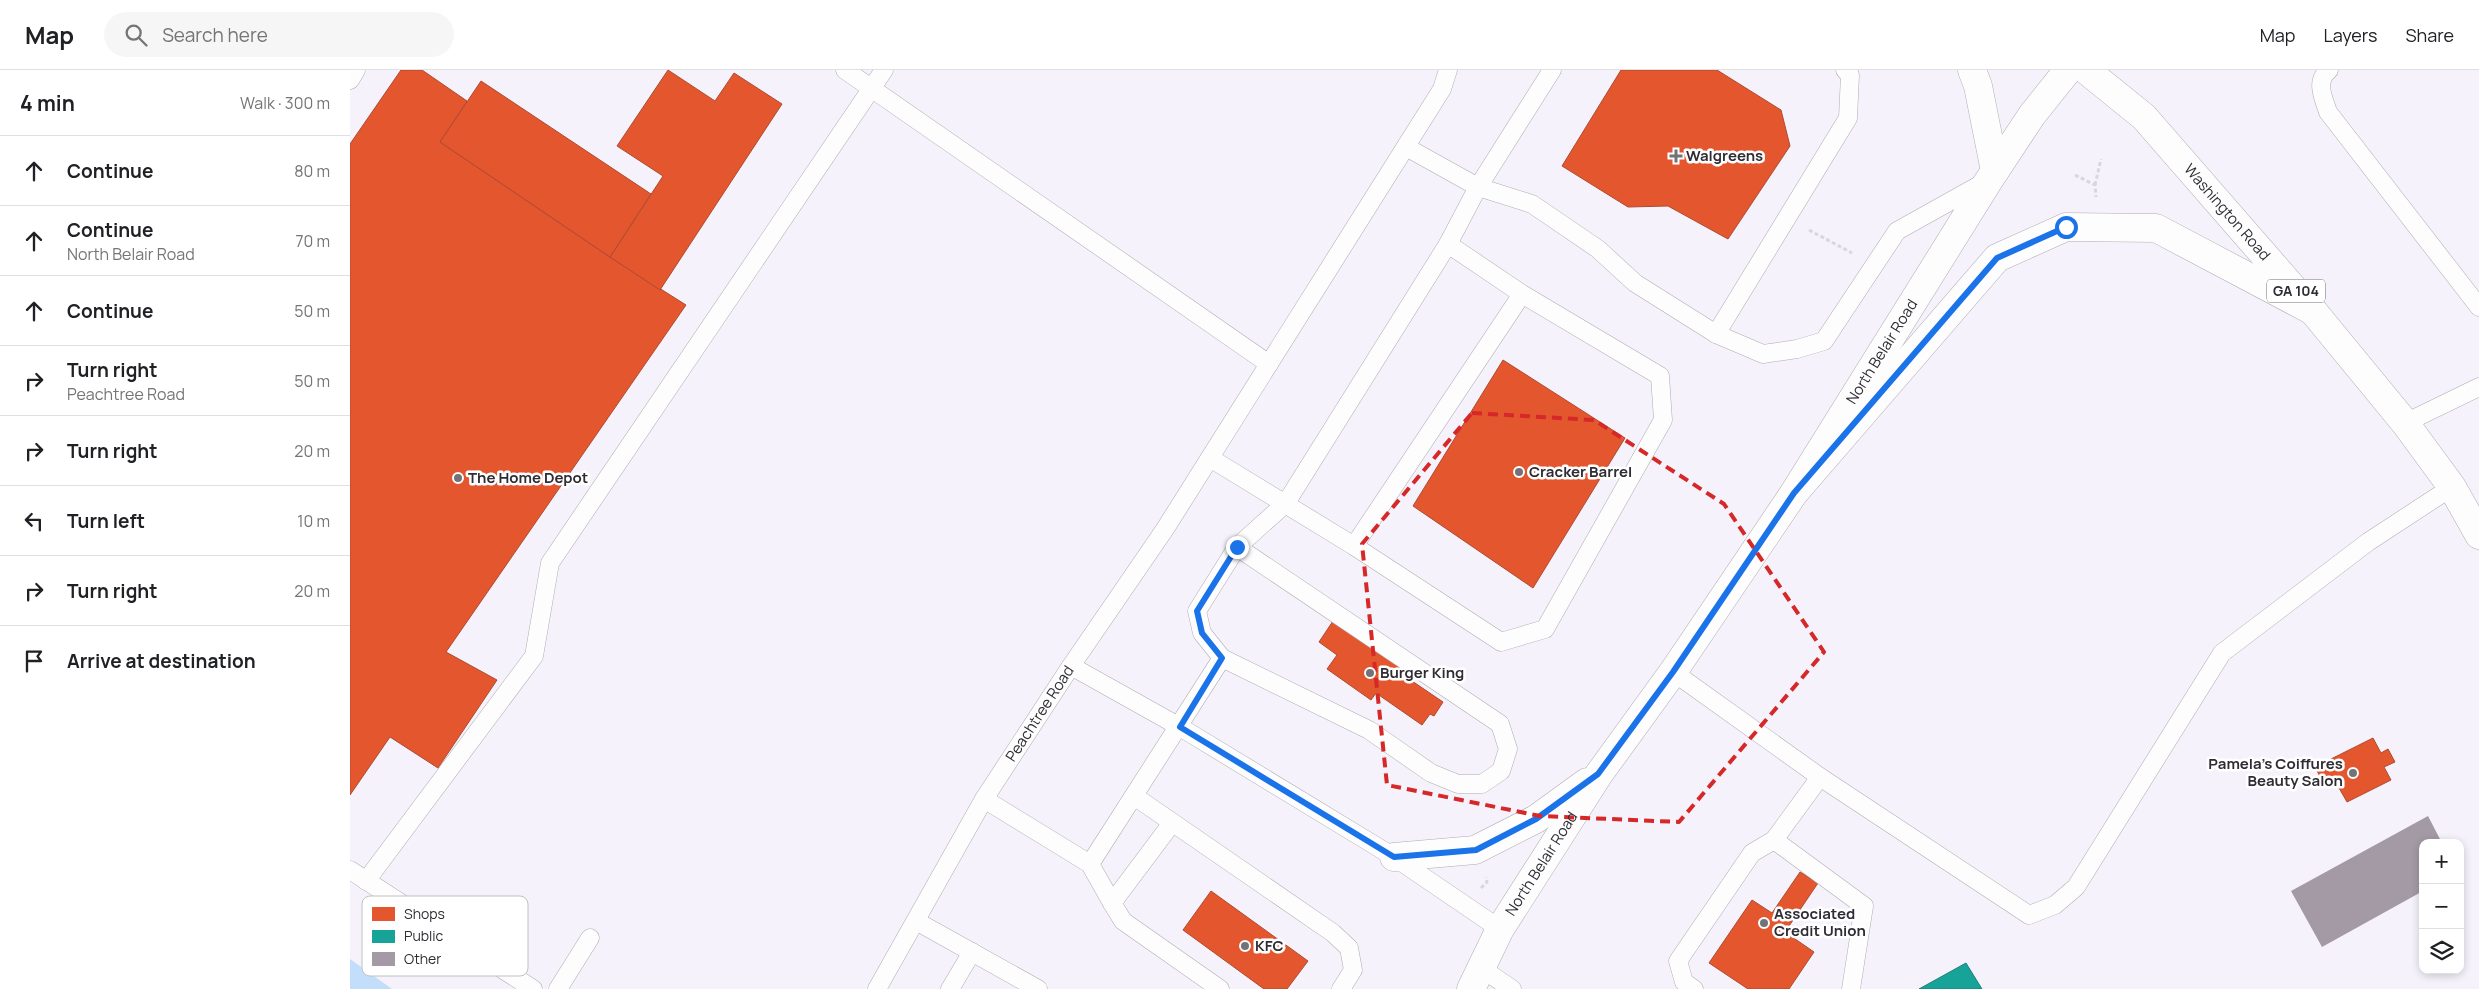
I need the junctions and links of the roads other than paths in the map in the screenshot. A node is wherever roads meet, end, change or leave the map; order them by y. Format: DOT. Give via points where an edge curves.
graph roads {
  1 [pos="356,70"];
  2 [pos="845,70"];
  3 [pos="884,70"];
  4 [pos="1448,70"];
  5 [pos="1552,70"];
  6 [pos="1845,70"];
  7 [pos="1972,70"];
  8 [pos="2068,70"];
  9 [pos="2086,70"];
  10 [pos="2329,70"];
  11 [pos="350,80"];
  12 [pos="871,89"];
  13 [pos="1406,147"];
  14 [pos="1992,176"];
  15 [pos="1478,187"];
  16 [pos="1448,244"];
  17 [pos="1522,294"];
  18 [pos="2479,307"];
  19 [pos="2313,311"];
  20 [pos="1716,334"];
  21 [pos="1269,364"];
  22 [pos="2479,387"];
  23 [pos="2405,423"];
  24 [pos="1210,458"];
  25 [pos="2452,488"];
  26 [pos="1794,493"];
  27 [pos="1286,503"];
  28 [pos="2479,535"];
  29 [pos="1354,546"];
  30 [pos="1237,547"];
  31 [pos="1222,658"];
  32 [pos="1072,666"];
  33 [pos="1673,672"];
  34 [pos="1180,727"];
  35 [pos="1598,774"];
  36 [pos="1820,777"];
  37 [pos="1134,796"];
  38 [pos="984,799"];
  39 [pos="1172,823"];
  40 [pos="1774,840"];
  41 [pos="1394,857"];
  42 [pos="1090,864"];
  43 [pos="350,870"];
  44 [pos="366,881"];
  45 [pos="389,896"];
  46 [pos="1112,903"];
  47 [pos="916,921"];
  48 [pos="1500,929"];
  49 [pos="590,938"];
  50 [pos="972,952"];
  51 [pos="513,976"];
  52 [pos="1476,979"];
  53 [pos="533,989"];
  54 [pos="558,989"];
  55 [pos="877,989"];
  56 [pos="950,989"];
  57 [pos="1038,989"];
  58 [pos="1220,989"];
  59 [pos="1341,989"];
  60 [pos="1512,989"];
  61 [pos="1694,989"];
  62 [pos="1851,989"];
  1 -- 11 [label="lane"];
  2 -- 12 [label="lane"];
  3 -- 12 [label="lane"];
  4 -- 13 [label="lane" via="1442,89"];
  5 -- 15 [label="lane"];
  6 -- 20 [label="lane" via="1850,76 1848,118"];
  7 -- 14 [label="main road" via="1978,86"];
  8 -- 14 [label="main road, North Belair Road" via="2032,115"];
  9 -- 19 [label="main road, Washington Road / GA 104" via="2144,117"];
  10 -- 18 [label="lane" via="2324,74 2320,89 2328,112"];
  12 -- 21 [label="lane"];
  12 -- 44 [label="lane" via="550,563 534,656"];
  13 -- 15 [label="lane"];
  13 -- 21 [label="lane"];
  14 -- 20 [label="lane" via="1897,231 1824,341 1763,354"];
  14 -- 26 [label="main road, North Belair Road"];
  15 -- 16 [label="lane"];
  15 -- 20 [label="lane" via="1532,204 1598,249 1635,283"];
  16 -- 17 [label="lane"];
  16 -- 27 [label="lane"];
  17 -- 29 [label="lane"];
  17 -- 29 [label="lane" via="1660,376 1663,420 1545,629 1501,642"];
  19 -- 23 [label="main road, Washington Road / GA 104"];
  19 -- 26 [label="main road" via="2156,228 2066,227 1997,258"];
  21 -- 24 [label="lane"];
  22 -- 23 [label="lane"];
  23 -- 25 [label="main road, Washington Road / GA 104"];
  24 -- 27 [label="lane"];
  24 -- 32 [label="lane"];
  25 -- 28 [label="main road, Washington Road / GA 104"];
  25 -- 36 [label="lane" via="2368,542 2222,653 2076,888 2055,905 2029,915"];
  26 -- 33 [label="main road, North Belair Road"];
  27 -- 29 [label="lane"];
  27 -- 30 [label="lane"];
  30 -- 31 [label="lane" via="1197,611 1202,633"];
  30 -- 31 [label="lane" via="1500,724 1508,749 1501,771 1482,784 1458,784 1431,773 1369,730"];
  31 -- 34 [label="lane"];
  32 -- 34 [label="lane, Peachtree Road"];
  32 -- 38 [label="lane, Peachtree Road"];
  33 -- 35 [label="main road, North Belair Road"];
  33 -- 36 [label="lane"];
  34 -- 37 [label="lane"];
  34 -- 41 [label="lane, Peachtree Road"];
  35 -- 41 [label="main road" via="1536,819 1476,850"];
  35 -- 48 [label="main road, North Belair Road"];
  36 -- 40 [label="lane"];
  37 -- 39 [label="lane"];
  37 -- 42 [label="lane"];
  38 -- 42 [label="lane"];
  38 -- 47 [label="lane, Peachtree Road"];
  39 -- 46 [label="lane"];
  39 -- 59 [label="lane" via="1334,933 1349,948 1353,970"];
  40 -- 61 [label="lane" via="1752,853 1678,961 1684,982"];
  40 -- 62 [label="lane" via="1864,906"];
  41 -- 48 [label="lane, Peachtree Road"];
  42 -- 46 [label="lane"];
  43 -- 44 [label="lane"];
  44 -- 45 [label="lane"];
  46 -- 58 [label="lane" via="1123,920"];
  47 -- 50 [label="lane"];
  47 -- 55 [label="lane, Peachtree Road"];
  48 -- 52 [label="main road, North Belair Road"];
  49 -- 54 [label="lane"];
  50 -- 56 [label="lane"];
  50 -- 57 [label="lane"];
  51 -- 53 [label="lane"];
  52 -- 60 [label="lane"];
}
